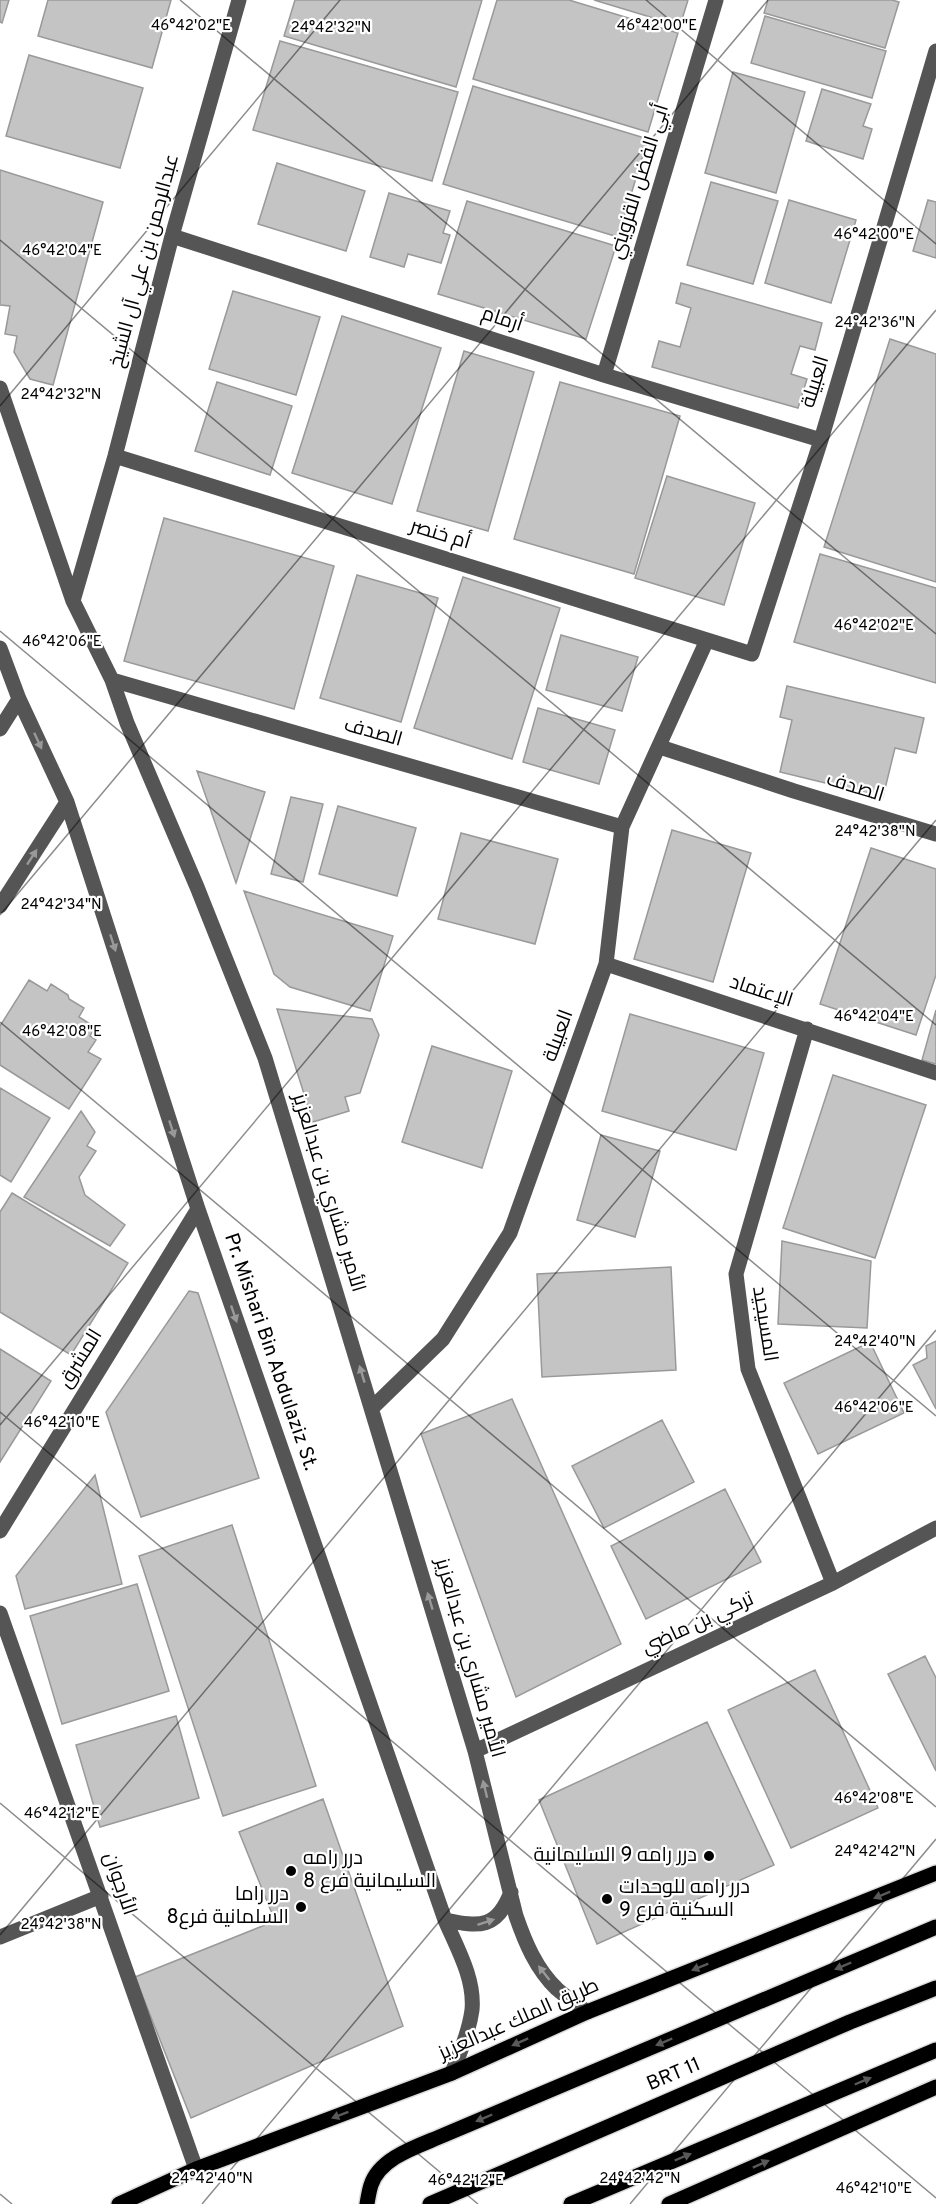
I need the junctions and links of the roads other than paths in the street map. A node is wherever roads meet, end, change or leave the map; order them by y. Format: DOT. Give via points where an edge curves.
graph roads {
  1 [pos="239,0"];
  2 [pos="716,0"];
  3 [pos="936,51"];
  4 [pos="172,236"];
  5 [pos="604,375"];
  6 [pos="0,388"];
  7 [pos="820,440"];
  8 [pos="116,456"];
  9 [pos="73,601"];
  10 [pos="707,640"];
  11 [pos="0,648"];
  12 [pos="752,654"];
  13 [pos="112,680"];
  14 [pos="19,699"];
  15 [pos="0,729"];
  16 [pos="660,747"];
  17 [pos="67,802"];
  18 [pos="622,827"];
  19 [pos="935,831"];
  20 [pos="0,906"];
  21 [pos="606,964"];
  22 [pos="807,1029"];
  23 [pos="936,1073"];
  24 [pos="198,1209"];
  25 [pos="372,1408"];
  26 [pos="936,1528"];
  27 [pos="0,1531"];
  28 [pos="833,1583"];
  29 [pos="0,1614"];
  30 [pos="475,1751"];
  31 [pos="936,1873"];
  32 [pos="511,1892"];
  33 [pos="101,1896"];
  34 [pos="445,1920"];
  35 [pos="936,1928"];
  36 [pos="0,1937"];
  37 [pos="936,1988"];
  38 [pos="587,2012"];
  39 [pos="936,2050"];
  40 [pos="452,2073"];
  41 [pos="936,2087"];
  42 [pos="196,2169"];
  43 [pos="119,2204"];
  44 [pos="367,2204"];
  45 [pos="430,2204"];
  46 [pos="571,2204"];
  47 [pos="669,2204"];
  1 -- 4 [label="street, عبدالرحمن بن علي آل الشيخ"];
  2 -- 5 [label="street, أبي الفضل القزويني"];
  3 -- 7 [label="street, العبيلة"];
  4 -- 5 [label="street, أرمام"];
  4 -- 8 [label="street, عبدالرحمن بن علي آل الشيخ"];
  5 -- 7 [label="street, أرمام"];
  6 -- 9 [label="street, الأمير مشاري بن عبدالعزيز"];
  7 -- 12 [label="street, العبيلة"];
  8 -- 9 [label="street, عبدالرحمن بن علي آل الشيخ"];
  8 -- 10 [label="street, أم خنصر"];
  9 -- 13 [label="street, الأمير مشاري بن عبدالعزيز"];
  10 -- 12 [label="street, أم خنصر"];
  10 -- 16 [label="street, العبيلة"];
  11 -- 14 [label="street, Pr. Mishari Bin Abdulaziz St."];
  13 -- 18 [label="street, الصدف"];
  25 -- 13 [label="street, الأمير مشاري بن عبدالعزيز, one-way" via="265,1059"];
  14 -- 15 [label="street"];
  14 -- 17 [label="street, Pr. Mishari Bin Abdulaziz St., one-way"];
  16 -- 18 [label="street, العبيلة"];
  16 -- 19 [label="street, الصدف"];
  20 -- 17 [label="street, one-way"];
  17 -- 24 [label="street, Pr. Mishari Bin Abdulaziz St., one-way"];
  18 -- 21 [label="street, العبيلة"];
  21 -- 22 [label="street, الإعتماد"];
  21 -- 25 [label="street, العبيلة" via="510,1233 443,1339"];
  22 -- 23 [label="street, الإعتماد"];
  22 -- 28 [label="street, المسيجيد" via="736,1274 748,1369"];
  24 -- 27 [label="street, المشرق"];
  24 -- 34 [label="street, Pr. Mishari Bin Abdulaziz St., one-way"];
  30 -- 25 [label="street, الأمير مشاري بن عبدالعزيز, one-way"];
  26 -- 28 [label="street, تركي بن ماضي"];
  28 -- 30 [label="street, تركي بن ماضي"];
  29 -- 33 [label="street, الأرجوان"];
  32 -- 30 [label="street, الأمير مشاري بن عبدالعزيز, one-way"];
  31 -- 38 [label="main road, طريق الملك عبدالعزيز, one-way"];
  34 -- 32 [label="street, one-way" via="485,1924 505,1908"];
  38 -- 32 [label="street, الأمير مشاري بن عبدالعزيز, one-way" via="556,1988 539,1968 525,1942"];
  33 -- 36 [label="street"];
  33 -- 42 [label="street, الأرجوان"];
  34 -- 40 [label="street, Pr. Mishari Bin Abdulaziz St." via="466,1967 472,1992 466,2036"];
  35 -- 44 [label="main road, one-way" via="444,2134 391,2160 381,2169 371,2184"];
  37 -- 45 [label="main road, BRT 11"];
  38 -- 40 [label="main road, طريق الملك عبدالعزيز, one-way"];
  46 -- 39 [label="main road, one-way"];
  40 -- 42 [label="main road, طريق الملك عبدالعزيز, one-way"];
  47 -- 41 [label="main road, one-way"];
  42 -- 43 [label="main road, طريق الملك عبدالعزيز"];
}
